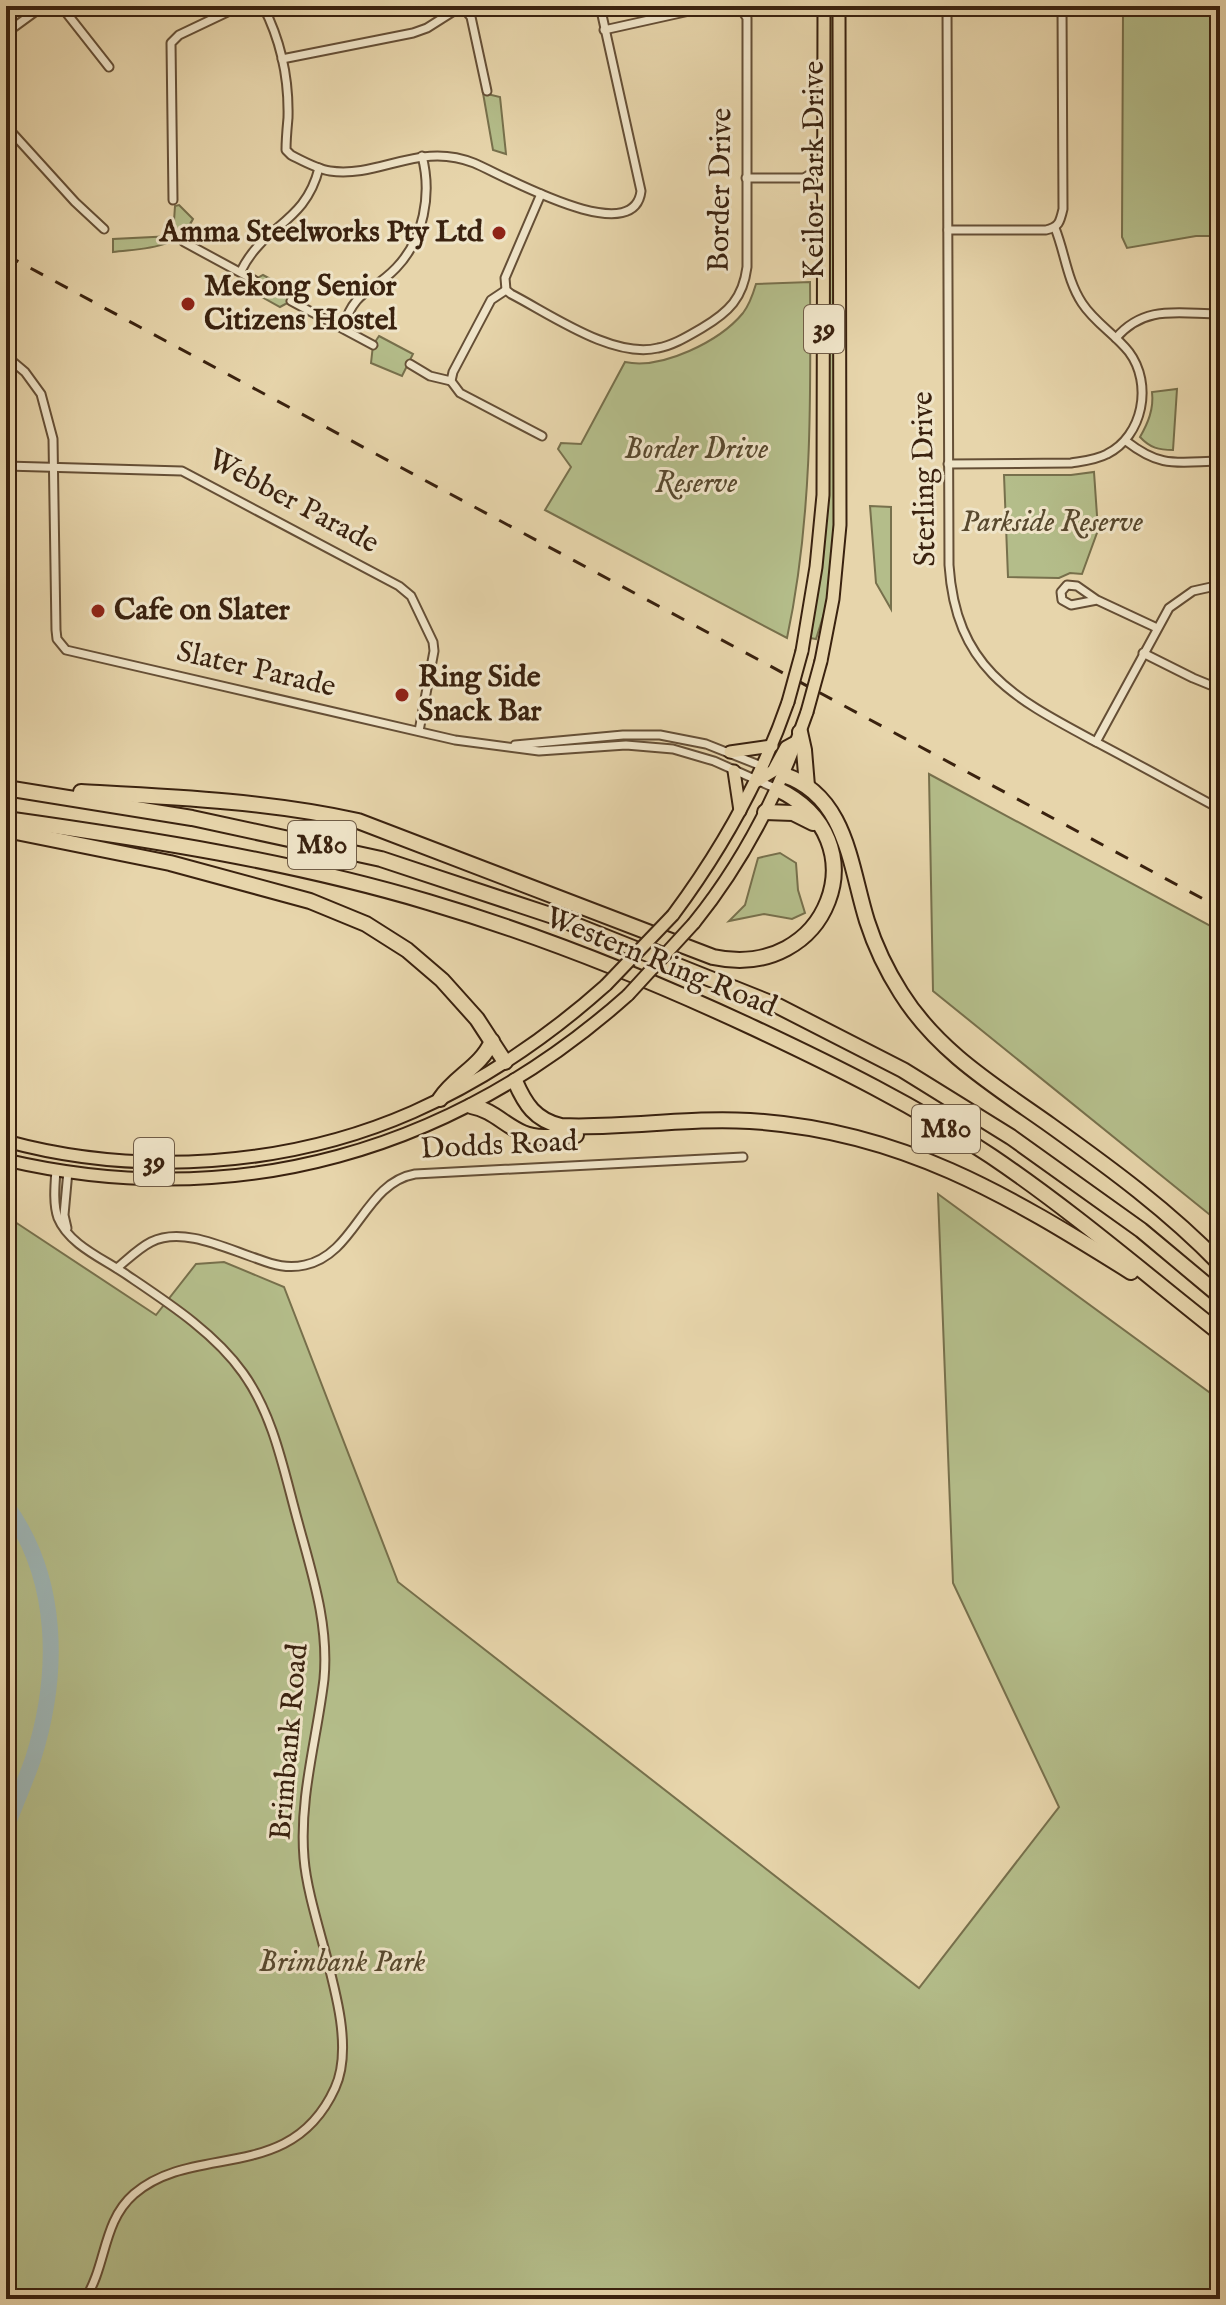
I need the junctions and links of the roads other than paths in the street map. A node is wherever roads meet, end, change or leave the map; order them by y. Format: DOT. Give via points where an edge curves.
graph roads {
  1 [pos="43,6"];
  2 [pos="61,6"];
  3 [pos="240,6"];
  4 [pos="263,6"];
  5 [pos="600,6"];
  6 [pos="712,6"];
  7 [pos="739,6"];
  8 [pos="824,6"];
  9 [pos="839,6"];
  10 [pos="947,6"];
  11 [pos="1062,6"];
  12 [pos="467,8"];
  13 [pos="604,30"];
  14 [pos="6,33"];
  15 [pos="282,59"];
  16 [pos="109,67"];
  17 [pos="487,91"];
  18 [pos="6,126"];
  19 [pos="422,156"];
  20 [pos="824,164"];
  21 [pos="319,168"];
  22 [pos="746,178"];
  23 [pos="804,178"];
  24 [pos="541,194"];
  25 [pos="824,194"];
  26 [pos="172,202"];
  27 [pos="1055,228"];
  28 [pos="104,229"];
  29 [pos="948,230"];
  30 [pos="184,242"];
  31 [pos="241,271"];
  32 [pos="254,280"];
  33 [pos="506,290"];
  34 [pos="291,301"];
  35 [pos="1220,314"];
  36 [pos="343,327"];
  37 [pos="1116,338"];
  38 [pos="373,345"];
  39 [pos="6,356"];
  40 [pos="410,364"];
  41 [pos="451,381"];
  42 [pos="542,436"];
  43 [pos="1126,441"];
  44 [pos="1220,461"];
  45 [pos="948,464"];
  46 [pos="6,466"];
  47 [pos="55,467"];
  48 [pos="1220,585"];
  49 [pos="1097,600"];
  50 [pos="1157,628"];
  51 [pos="1143,653"];
  52 [pos="1220,689"];
  53 [pos="419,731"];
  54 [pos="799,737"];
  55 [pos="1096,742"];
  56 [pos="508,746"];
  57 [pos="772,746"];
  58 [pos="730,752"];
  59 [pos="734,771"];
  60 [pos="773,771"];
  61 [pos="757,781"];
  62 [pos="807,786"];
  63 [pos="11,789"];
  64 [pos="777,789"];
  65 [pos="1220,809"];
  66 [pos="741,812"];
  67 [pos="765,812"];
  68 [pos="6,819"];
  69 [pos="6,830"];
  70 [pos="823,830"];
  71 [pos="492,1041"];
  72 [pos="505,1062"];
  73 [pos="515,1081"];
  74 [pos="440,1099"];
  75 [pos="471,1106"];
  76 [pos="671,1122"];
  77 [pos="6,1141"];
  78 [pos="57,1153"];
  79 [pos="743,1157"];
  80 [pos="6,1160"];
  81 [pos="62,1170"];
  82 [pos="70,1235"];
  83 [pos="1220,1264"];
  84 [pos="117,1268"];
  85 [pos="1220,1296"];
  86 [pos="1186,1306"];
  87 [pos="1220,1333"];
  88 [pos="85,2299"];
  1 -- 14 [label="street"];
  2 -- 16 [label="street"];
  3 -- 26 [label="street" via="171,43"];
  4 -- 15 [label="street"];
  5 -- 13 [label="street"];
  6 -- 13 [label="street"];
  7 -- 22 [label="street, Border Drive" via="747,18"];
  8 -- 20 [label="main road, Keilor Park Drive / 39"];
  9 -- 54 [label="main road, Keilor Park Drive / 39, bridge" via="840,525 833,599"];
  10 -- 29 [label="street, Sterling Drive"];
  11 -- 27 [label="street" via="1063,209"];
  12 -- 15 [label="street" via="413,33"];
  12 -- 17 [label="street"];
  13 -- 24 [label="street" via="640,201 626,211 600,212"];
  15 -- 21 [label="street" via="288,96 286,150"];
  18 -- 28 [label="street"];
  19 -- 21 [label="street" via="368,169"];
  19 -- 24 [label="street" via="457,157"];
  19 -- 36 [label="street" via="426,201 418,232 396,268 351,305"];
  20 -- 23 [label="street"];
  20 -- 25 [label="main road, Keilor Park Drive / 39"];
  21 -- 31 [label="street" via="300,209 255,246"];
  22 -- 23 [label="street"];
  22 -- 33 [label="street, Border Drive" via="747,267 740,296 721,317 678,341 640,350 622,347"];
  23 -- 25 [label="street"];
  24 -- 33 [label="street" via="505,278"];
  25 -- 57 [label="main road, Keilor Park Drive / 39, bridge" via="823,495 802,651"];
  27 -- 29 [label="street"];
  27 -- 37 [label="street" via="1077,294 1090,315"];
  29 -- 45 [label="street, Sterling Drive"];
  30 -- 31 [label="street"];
  31 -- 32 [label="street"];
  33 -- 41 [label="street" via="491,300"];
  34 -- 36 [label="street"];
  35 -- 37 [label="street" via="1143,316"];
  36 -- 38 [label="street"];
  37 -- 43 [label="street" via="1137,366 1142,389 1140,412"];
  39 -- 47 [label="street, Slater Parade" via="41,394"];
  40 -- 41 [label="street"];
  41 -- 42 [label="street" via="460,393"];
  43 -- 44 [label="street" via="1160,462"];
  43 -- 45 [label="street" via="1106,455 1080,462"];
  45 -- 55 [label="street, Sterling Drive" via="950,576 969,641 1012,693"];
  46 -- 47 [label="street, Webber Parade"];
  47 -- 53 [label="street, Webber Parade" via="174,468 407,591 434,651"];
  47 -- 53 [label="street, Slater Parade" via="56,630 66,650"];
  48 -- 50 [label="street" via="1185,594"];
  49 -- 49 [label="street" via="1071,605 1062,600 1061,592 1067,585 1077,586"];
  49 -- 50 [label="street"];
  50 -- 51 [label="street"];
  51 -- 52 [label="street"];
  51 -- 55 [label="street"];
  53 -- 56 [label="street, Slater Parade"];
  54 -- 60 [label="main road, Keilor Park Drive / 39"];
  54 -- 62 [label="highway"];
  55 -- 65 [label="street, Sterling Drive"];
  56 -- 58 [label="street, Slater Parade" via="647,734"];
  56 -- 59 [label="street, Slater Parade" via="539,751 662,747"];
  57 -- 58 [label="main road"];
  57 -- 60 [label="main road, Keilor Park Drive / 39"];
  58 -- 60 [label="street, Slater Parade"];
  59 -- 61 [label="street, Slater Parade"];
  59 -- 66 [label="main road"];
  60 -- 61 [label="main road, Keilor Park Drive / 39"];
  60 -- 62 [label="highway"];
  60 -- 64 [label="main road, Keilor Park Drive / 39"];
  61 -- 64 [label="street, Slater Parade"];
  61 -- 66 [label="main road, Keilor Park Drive / 39"];
  62 -- 83 [label="highway" via="824,801 841,829 876,946 927,1029 964,1064 1166,1213"];
  63 -- 70 [label="highway" via="163,797 358,821 713,957 733,960 780,953 818,920 829,901 833,872"];
  63 -- 85 [label="highway, Western Ring Road / M80" via="206,821 381,859 553,916 778,1006 903,1070 1011,1137 1141,1230"];
  64 -- 67 [label="main road, Keilor Park Drive / 39"];
  64 -- 70 [label="highway" via="807,809"];
  66 -- 72 [label="main road, Keilor Park Drive / 39, bridge" via="673,915 606,985"];
  67 -- 70 [label="highway" via="793,813"];
  67 -- 73 [label="main road, Keilor Park Drive / 39, bridge" via="694,923 628,995"];
  68 -- 86 [label="highway, Western Ring Road / M80" via="226,853 384,889 505,927 666,988 818,1057 989,1154"];
  69 -- 71 [label="highway" via="170,863 338,911 380,932 429,967"];
  71 -- 72 [label="highway"];
  71 -- 74 [label="highway" via="484,1057"];
  72 -- 73 [label="main road"];
  72 -- 74 [label="main road, Keilor Park Drive / 39"];
  73 -- 75 [label="main road, Keilor Park Drive / 39"];
  73 -- 76 [label="highway" via="529,1109 551,1124"];
  74 -- 78 [label="main road, Keilor Park Drive / 39" via="342,1137 248,1157 149,1162"];
  75 -- 76 [label="highway" via="538,1136"];
  75 -- 81 [label="main road, Keilor Park Drive / 39" via="376,1145 285,1168 154,1180"];
  76 -- 86 [label="highway" via="788,1124 897,1148 974,1181"];
  77 -- 78 [label="main road, Keilor Park Drive / 39"];
  78 -- 81 [label="main road"];
  79 -- 84 [label="street, Dodds Road" via="415,1174 381,1193 340,1246 315,1263 278,1267 178,1237 148,1244"];
  80 -- 81 [label="main road, Keilor Park Drive / 39"];
  81 -- 82 [label="street"];
  81 -- 82 [label="street" via="57,1214"];
  82 -- 84 [label="street, Brimbank Road"];
  84 -- 88 [label="street, Brimbank Road" via="233,1361 261,1405 281,1460 324,1625 324,1677 305,1794 303,1842 308,1892 342,2023 344,2050 342,2071 329,2100 292,2138 261,2154 158,2179 132,2196 110,2227"];
  86 -- 87 [label="highway, Western Ring Road / M80"];
}
